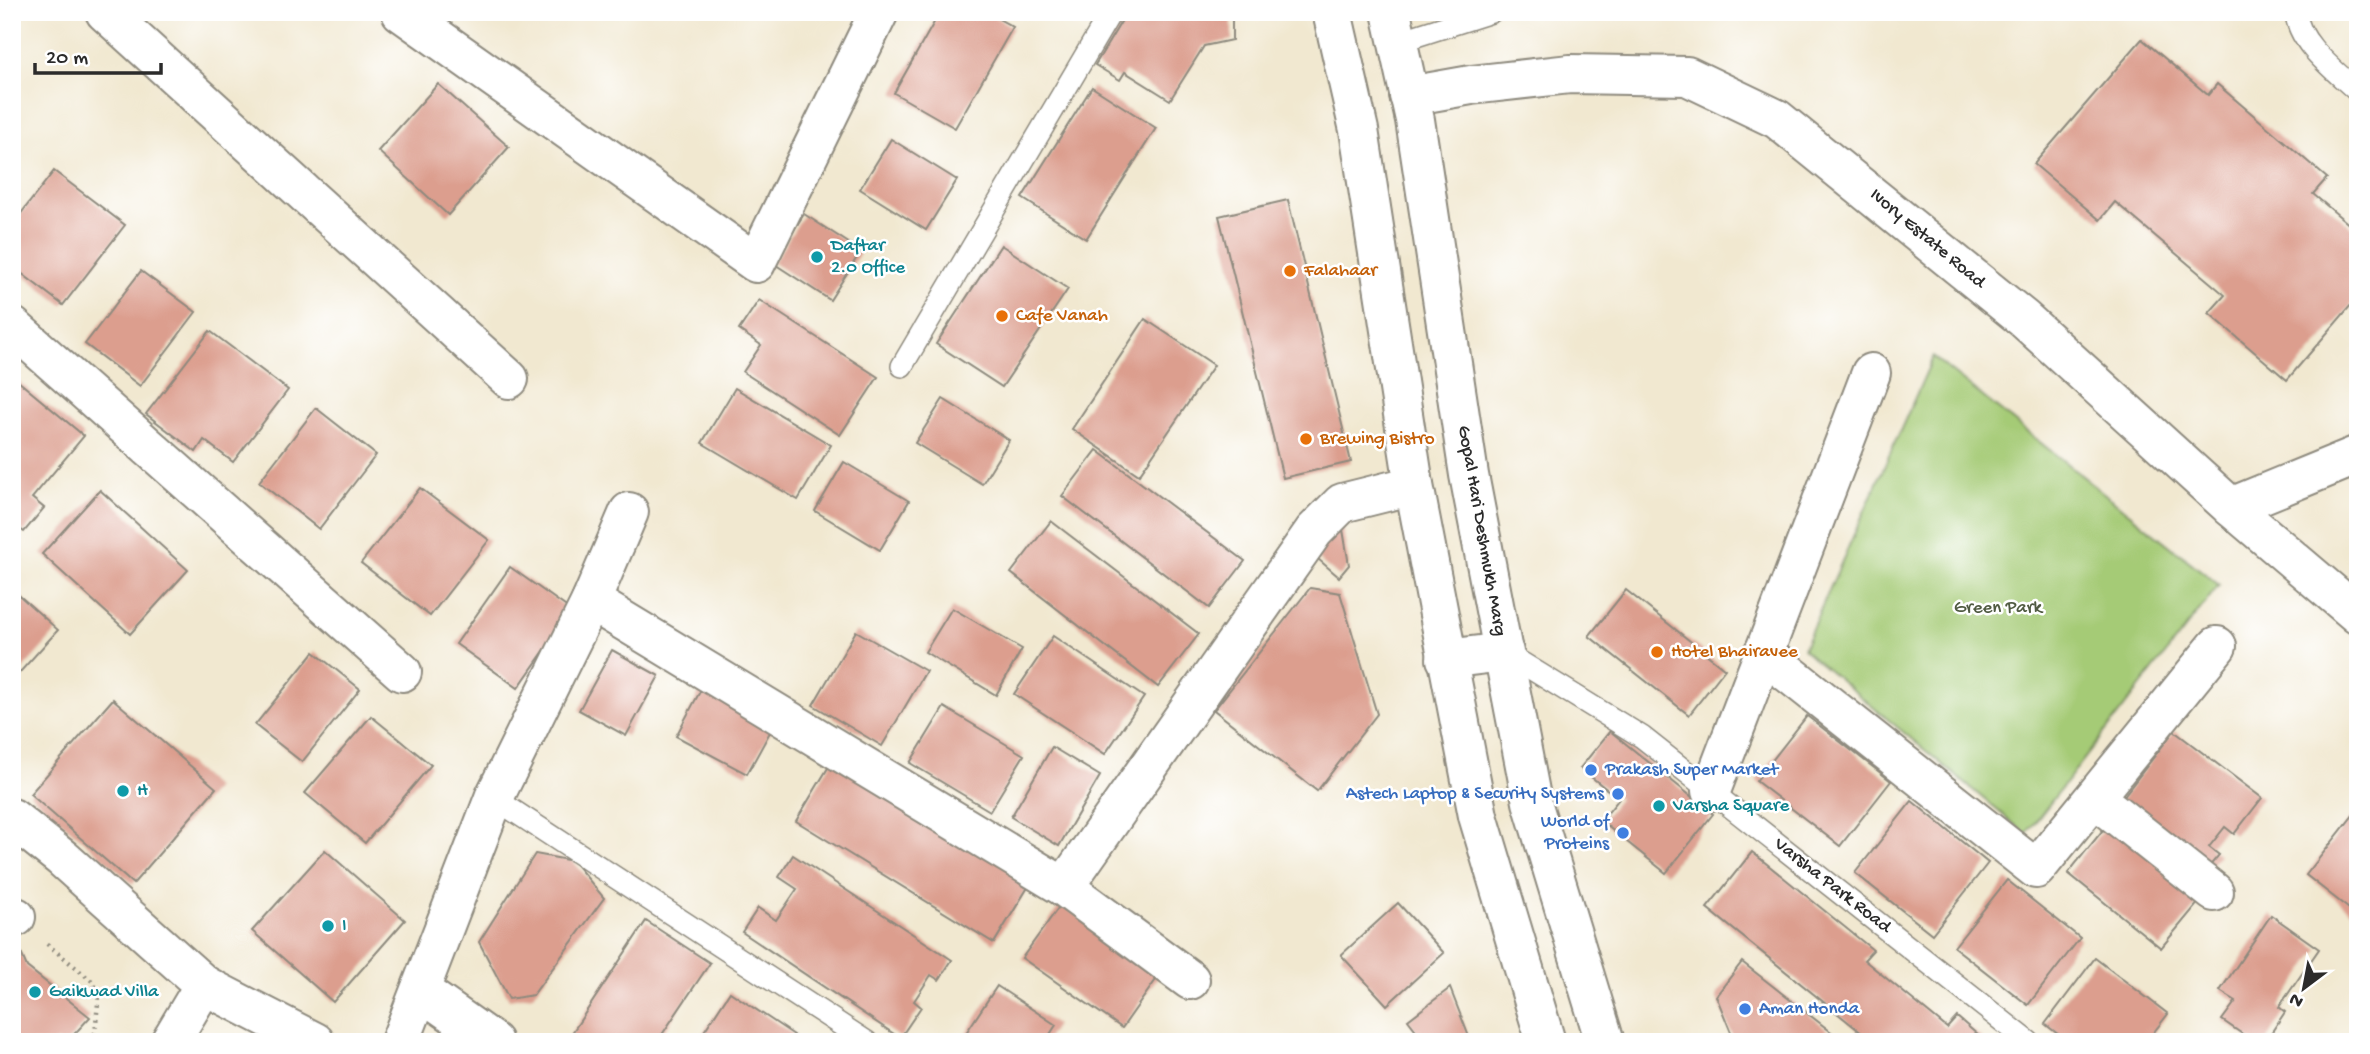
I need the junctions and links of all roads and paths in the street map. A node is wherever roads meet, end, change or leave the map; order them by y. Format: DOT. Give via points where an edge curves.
graph roads {
  1 [pos="105,12"];
  2 [pos="401,12"];
  3 [pos="879,12"];
  4 [pos="1111,12"];
  5 [pos="1332,12"];
  6 [pos="1491,12"];
  7 [pos="2296,12"];
  8 [pos="1394,27"];
  9 [pos="2358,92"];
  10 [pos="1409,96"];
  11 [pos="12,326"];
  12 [pos="902,366"];
  13 [pos="1871,373"];
  14 [pos="509,379"];
  15 [pos="2358,455"];
  16 [pos="1414,485"];
  17 [pos="2231,507"];
  18 [pos="629,512"];
  19 [pos="591,601"];
  20 [pos="2358,615"];
  21 [pos="2217,646"];
  22 [pos="1504,652"];
  23 [pos="1763,653"];
  24 [pos="1447,659"];
  25 [pos="402,671"];
  26 [pos="1711,791"];
  27 [pos="494,798"];
  28 [pos="2095,798"];
  29 [pos="12,818"];
  30 [pos="1064,887"];
  31 [pos="2214,892"];
  32 [pos="14,918"];
  33 [pos="1190,980"];
  34 [pos="204,985"];
  35 [pos="421,992"];
  36 [pos="87,1042"];
  37 [pos="170,1042"];
  38 [pos="314,1042"];
  39 [pos="400,1042"];
  40 [pos="493,1042"];
  41 [pos="867,1042"];
  42 [pos="1546,1042"];
  43 [pos="1605,1042"];
  44 [pos="2029,1042"];
  1 -- 14 [label="street"];
  2 -- 3 [label="street" via="757,262"];
  4 -- 12 [label="lane"];
  5 -- 16 [label="street" via="1359,130"];
  6 -- 8 [label="lane"];
  7 -- 9 [label="lane" via="2296,24 2315,49"];
  8 -- 10 [label="street, Gopal Hari Deshmukh Marg"];
  10 -- 17 [label="street, Ivory Estate Road" via="1570,74 1688,76 1777,119 2024,319"];
  10 -- 22 [label="street, Gopal Hari Deshmukh Marg" via="1469,475"];
  11 -- 25 [label="street"];
  13 -- 23 [label="street"];
  15 -- 17 [label="street"];
  16 -- 24 [label="street"];
  16 -- 30 [label="street" via="1342,503 1314,531"];
  17 -- 20 [label="street, Ivory Estate Road"];
  18 -- 19 [label="street"];
  19 -- 27 [label="street"];
  19 -- 30 [label="street"];
  21 -- 28 [label="street"];
  22 -- 24 [label="street"];
  22 -- 26 [label="lane, Varsha Park Road" via="1642,737"];
  22 -- 43 [label="street, Gopal Hari Deshmukh Marg" via="1532,802"];
  23 -- 26 [label="street"];
  23 -- 28 [label="street" via="2036,869"];
  24 -- 42 [label="street" via="1478,816"];
  26 -- 44 [label="lane, Varsha Park Road"];
  27 -- 35 [label="street"];
  27 -- 41 [label="lane"];
  28 -- 31 [label="street"];
  29 -- 34 [label="street"];
  30 -- 33 [label="street"];
  32 -- 36 [label="path" via="92,981 99,993 95,1032"];
  34 -- 37 [label="street"];
  34 -- 38 [label="street"];
  35 -- 39 [label="street"];
  35 -- 40 [label="street"];
}
